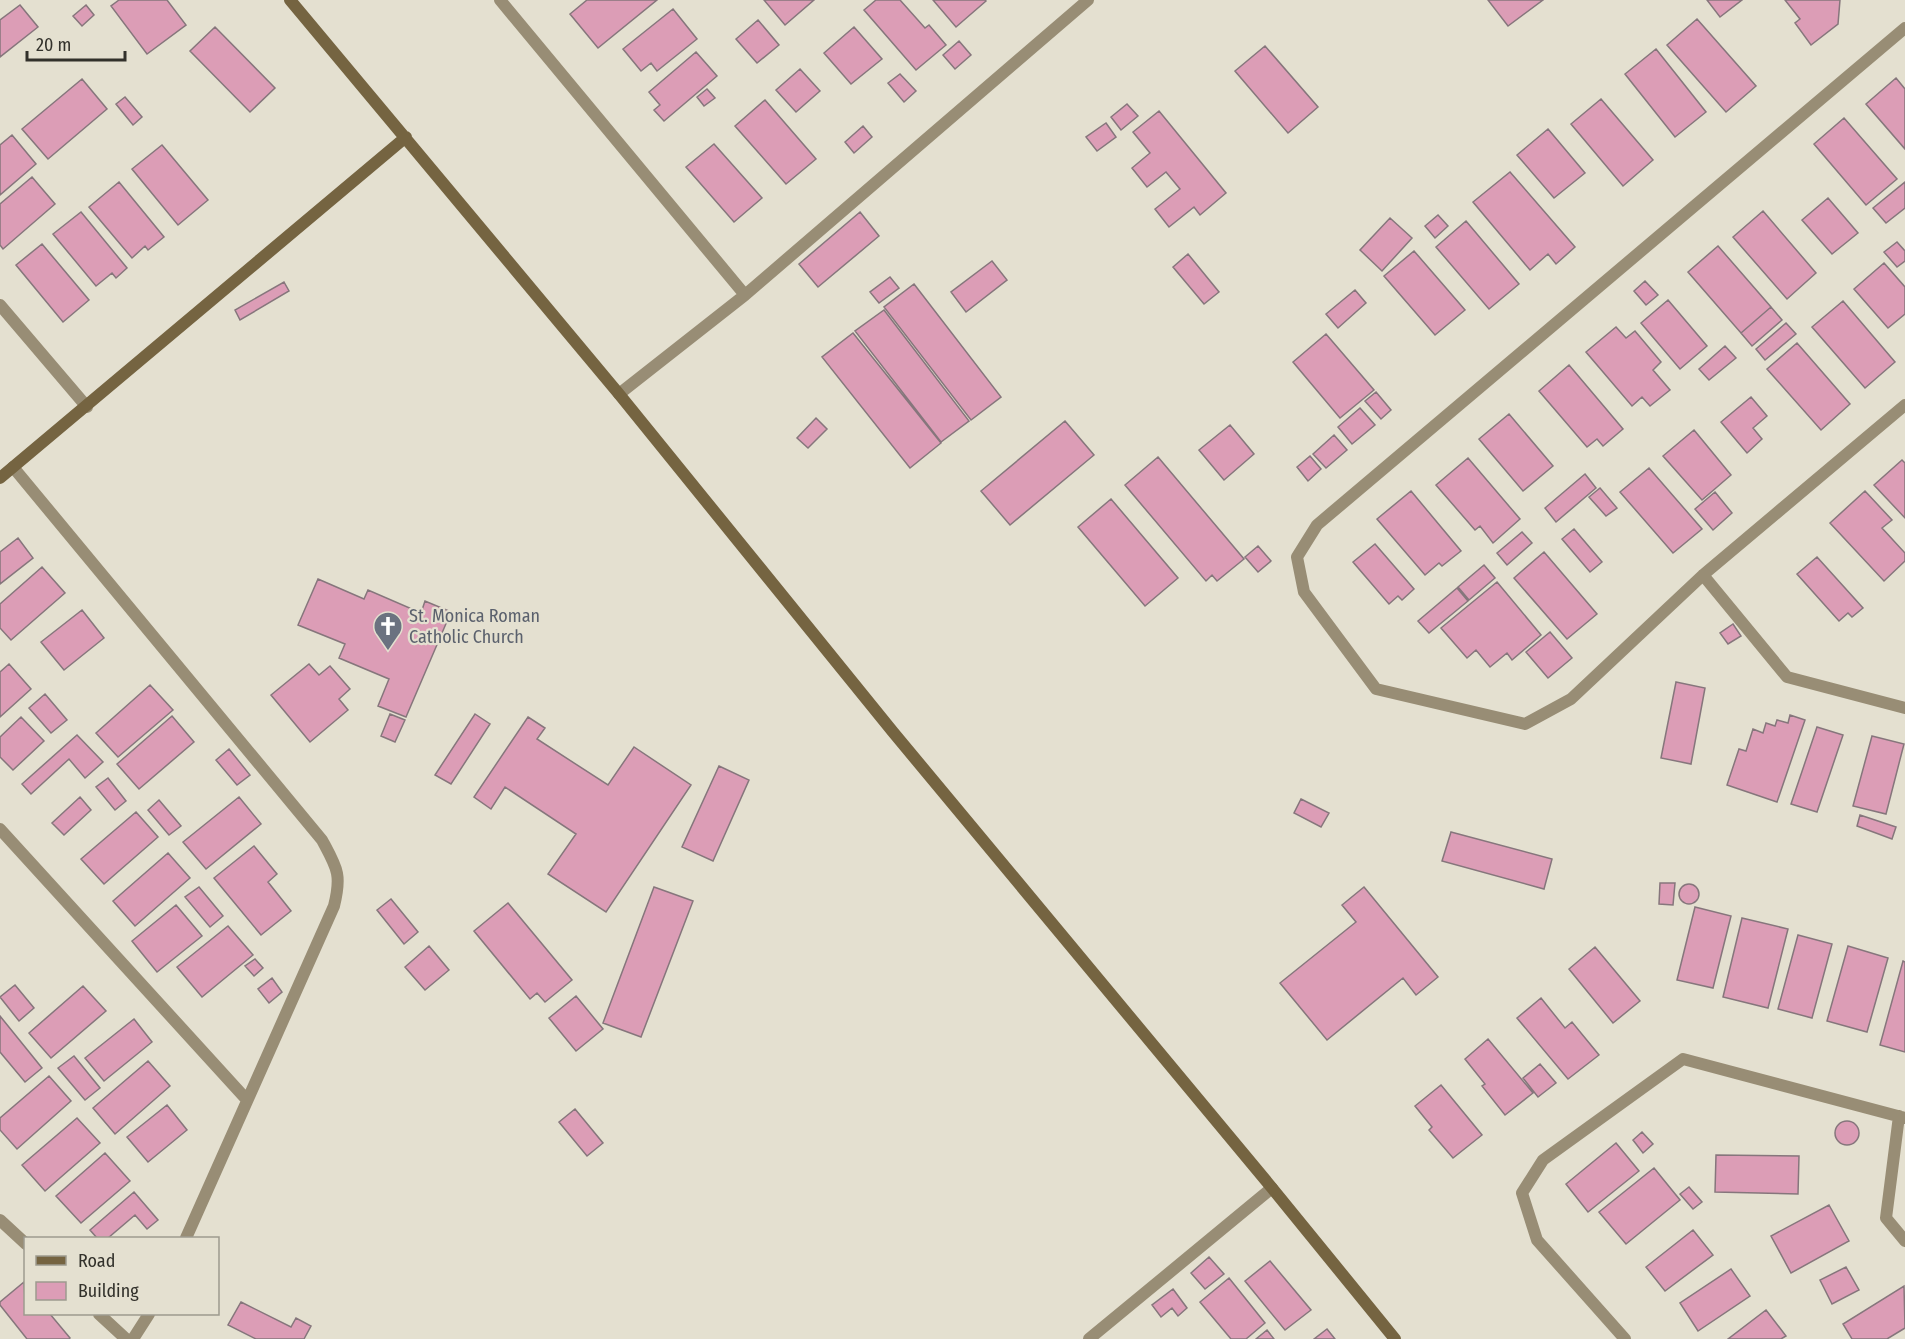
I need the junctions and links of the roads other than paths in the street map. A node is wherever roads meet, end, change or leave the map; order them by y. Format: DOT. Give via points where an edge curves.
graph roads {
  1 [pos="290,0"];
  2 [pos="500,0"];
  3 [pos="1088,0"];
  4 [pos="1905,28"];
  5 [pos="406,137"];
  6 [pos="744,295"];
  7 [pos="0,305"];
  8 [pos="619,394"];
  9 [pos="1905,405"];
  10 [pos="87,407"];
  11 [pos="13,467"];
  12 [pos="0,478"];
  13 [pos="1702,575"];
  14 [pos="1905,708"];
  15 [pos="0,829"];
  16 [pos="248,1100"];
  17 [pos="1902,1117"];
  18 [pos="1272,1188"];
  19 [pos="0,1220"];
  20 [pos="187,1237"];
  21 [pos="1905,1241"];
  22 [pos="24,1242"];
  23 [pos="100,1315"];
  24 [pos="148,1315"];
  25 [pos="126,1339"];
  26 [pos="133,1339"];
  27 [pos="1089,1339"];
  28 [pos="1395,1339"];
  29 [pos="1625,1339"];
  1 -- 5 [label="street"];
  2 -- 6 [label="street"];
  3 -- 6 [label="street"];
  4 -- 13 [label="street" via="1317,525 1297,556 1304,592 1376,690 1525,724 1571,699"];
  5 -- 8 [label="street"];
  5 -- 10 [label="street"];
  6 -- 8 [label="street"];
  7 -- 10 [label="street"];
  8 -- 18 [label="street" via="893,732"];
  9 -- 13 [label="street"];
  10 -- 11 [label="street"];
  11 -- 12 [label="street"];
  11 -- 16 [label="street" via="322,840 337,869 339,886 334,906"];
  13 -- 14 [label="street" via="1787,677"];
  15 -- 16 [label="street"];
  16 -- 20 [label="street"];
  17 -- 21 [label="street" via="1886,1218"];
  17 -- 29 [label="street" via="1683,1059 1543,1160 1522,1193 1537,1240"];
  18 -- 27 [label="street"];
  18 -- 28 [label="street"];
  19 -- 22 [label="street"];
  23 -- 25 [label="street"];
  24 -- 26 [label="street"];
}
